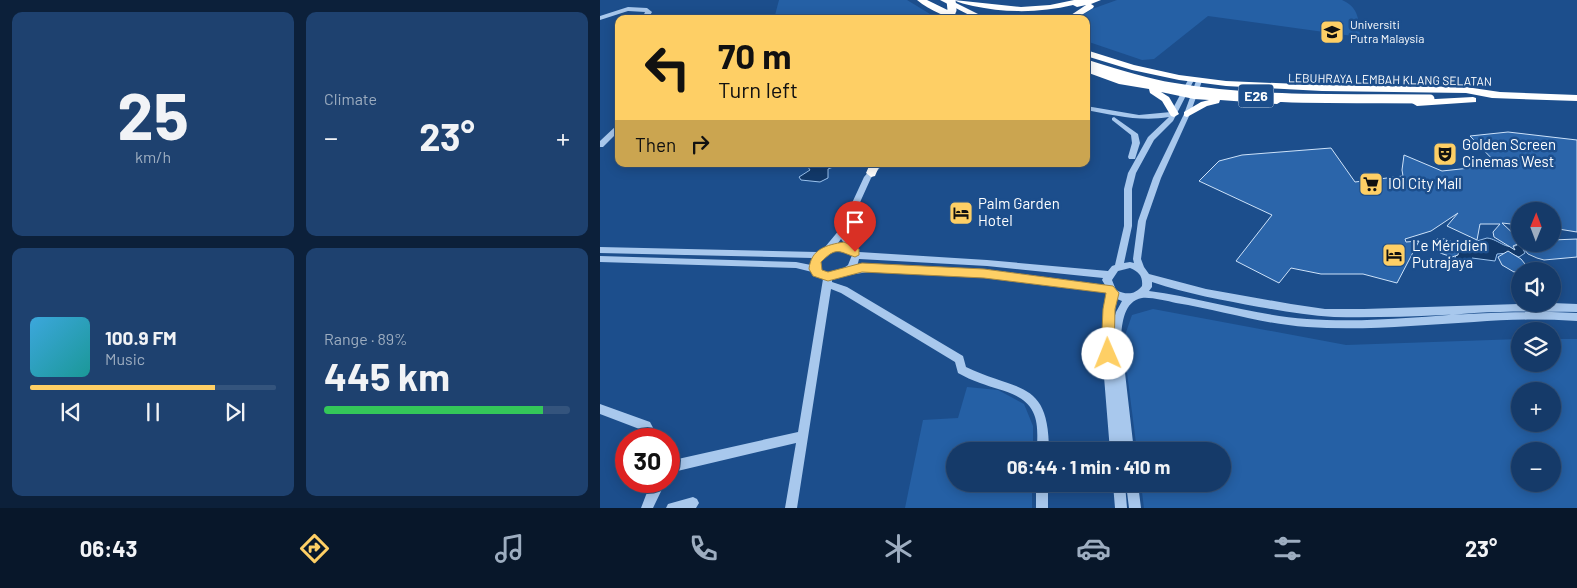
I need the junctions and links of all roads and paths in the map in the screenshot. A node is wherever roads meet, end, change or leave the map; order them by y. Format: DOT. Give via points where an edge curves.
graph roads {
  1 [pos="921,0"];
  2 [pos="944,0"];
  3 [pos="951,0"];
  4 [pos="957,0"];
  5 [pos="1083,0"];
  6 [pos="1097,0"];
  7 [pos="1106,0"];
  8 [pos="647,15"];
  9 [pos="950,15"];
  10 [pos="951,15"];
  11 [pos="982,15"];
  12 [pos="983,15"];
  13 [pos="1037,15"];
  14 [pos="1074,15"];
  15 [pos="600,18"];
  16 [pos="1090,57"];
  17 [pos="1090,57"];
  18 [pos="1090,71"];
  19 [pos="1114,80"];
  20 [pos="1195,80"];
  21 [pos="1190,95"];
  22 [pos="1498,95"];
  23 [pos="1428,96"];
  24 [pos="1577,98"];
  25 [pos="1234,100"];
  26 [pos="1473,100"];
  27 [pos="1577,104"];
  28 [pos="1090,109"];
  29 [pos="1090,110"];
  30 [pos="1174,114"];
  31 [pos="1187,114"];
  32 [pos="1136,118"];
  33 [pos="1114,119"];
  34 [pos="1123,122"];
  35 [pos="615,131"];
  36 [pos="600,145"];
  37 [pos="1135,158"];
  38 [pos="875,167"];
  39 [pos="843,231"];
  40 [pos="827,249"];
  41 [pos="600,250"];
  42 [pos="853,251"];
  43 [pos="819,255"];
  44 [pos="600,259"];
  45 [pos="1119,266"];
  46 [pos="815,269"];
  47 [pos="1140,269"];
  48 [pos="848,270"];
  49 [pos="1108,275"];
  50 [pos="1147,277"];
  51 [pos="827,280"];
  52 [pos="1111,291"];
  53 [pos="1141,294"];
  54 [pos="1130,298"];
  55 [pos="1577,308"];
  56 [pos="1577,317"];
  57 [pos="600,409"];
  58 [pos="647,428"];
  59 [pos="803,436"];
  60 [pos="1043,442"];
  61 [pos="1115,442"];
  62 [pos="1127,442"];
  63 [pos="680,464"];
  64 [pos="1042,492"];
  65 [pos="1120,492"];
  66 [pos="1133,492"];
  67 [pos="653,493"];
  68 [pos="692,503"];
  69 [pos="1042,507"];
  70 [pos="647,508"];
  71 [pos="672,508"];
  72 [pos="791,508"];
  73 [pos="1121,508"];
  74 [pos="1135,508"];
  1 -- 10 [label="highway"];
  2 -- 11 [label="highway"];
  3 -- 9 [label="highway, bridge"];
  4 -- 5 [label="highway" via="1018,10"];
  4 -- 12 [label="highway"];
  6 -- 13 [label="highway"];
  7 -- 14 [label="highway"];
  8 -- 15 [label="street" via="649,12 643,9 628,9"];
  16 -- 20 [label="highway"];
  17 -- 23 [label="highway, LEBUHRAYA LEMBAH KLANG SELATAN / E26, bridge" via="1142,81 1209,93"];
  18 -- 19 [label="highway"];
  19 -- 21 [label="highway"];
  19 -- 30 [label="highway" via="1160,94"];
  20 -- 21 [label="street"];
  20 -- 22 [label="highway" via="1265,86 1466,90"];
  21 -- 25 [label="highway"];
  21 -- 30 [label="street"];
  21 -- 31 [label="street"];
  22 -- 23 [label="highway, LEBUHRAYA LEMBAH KLANG SELATAN / E26"];
  22 -- 24 [label="highway, LEBUHRAYA LEMBAH KLANG SELATAN / E26"];
  23 -- 26 [label="highway, LEBUHRAYA LEMBAH KLANG SELATAN / E26"];
  25 -- 26 [label="highway" via="1379,103"];
  25 -- 31 [label="highway" via="1204,104"];
  26 -- 27 [label="highway, LEBUHRAYA LEMBAH KLANG SELATAN / E26"];
  28 -- 32 [label="street"];
  29 -- 33 [label="street"];
  30 -- 32 [label="street"];
  30 -- 37 [label="street"];
  31 -- 47 [label="street" via="1156,178 1142,221 1137,259"];
  32 -- 34 [label="street" via="1142,120 1140,123"];
  33 -- 34 [label="street"];
  33 -- 37 [label="street" via="1134,134"];
  34 -- 37 [label="street" via="1141,137"];
  35 -- 36 [label="street"];
  37 -- 45 [label="street" via="1128,189 1128,226"];
  38 -- 39 [label="street"];
  39 -- 40 [label="street"];
  39 -- 42 [label="street"];
  40 -- 42 [label="street" via="836,246"];
  40 -- 43 [label="street"];
  41 -- 43 [label="street"];
  42 -- 48 [label="street" via="855,263"];
  42 -- 49 [label="street"];
  43 -- 46 [label="street"];
  44 -- 46 [label="street" via="796,265"];
  45 -- 47 [label="street"];
  45 -- 49 [label="street"];
  46 -- 51 [label="street"];
  47 -- 50 [label="street"];
  48 -- 51 [label="street"];
  48 -- 52 [label="street" via="911,269 1038,279"];
  49 -- 52 [label="street"];
  50 -- 53 [label="street" via="1147,287"];
  50 -- 55 [label="street" via="1167,284 1310,312"];
  51 -- 59 [label="street"];
  51 -- 60 [label="street" via="959,360 962,370 976,378 1009,385 1028,396 1041,414"];
  52 -- 54 [label="street"];
  52 -- 61 [label="street" via="1106,342"];
  53 -- 54 [label="street"];
  53 -- 56 [label="street" via="1306,323 1519,315"];
  54 -- 62 [label="street" via="1125,302 1117,323 1116,338"];
  57 -- 58 [label="street"];
  59 -- 63 [label="street"];
  59 -- 72 [label="street"];
  64 -- 69 [label="street"];
  65 -- 73 [label="street"];
  66 -- 74 [label="street"];
  67 -- 70 [label="street"];
  68 -- 71 [label="street"];
}
